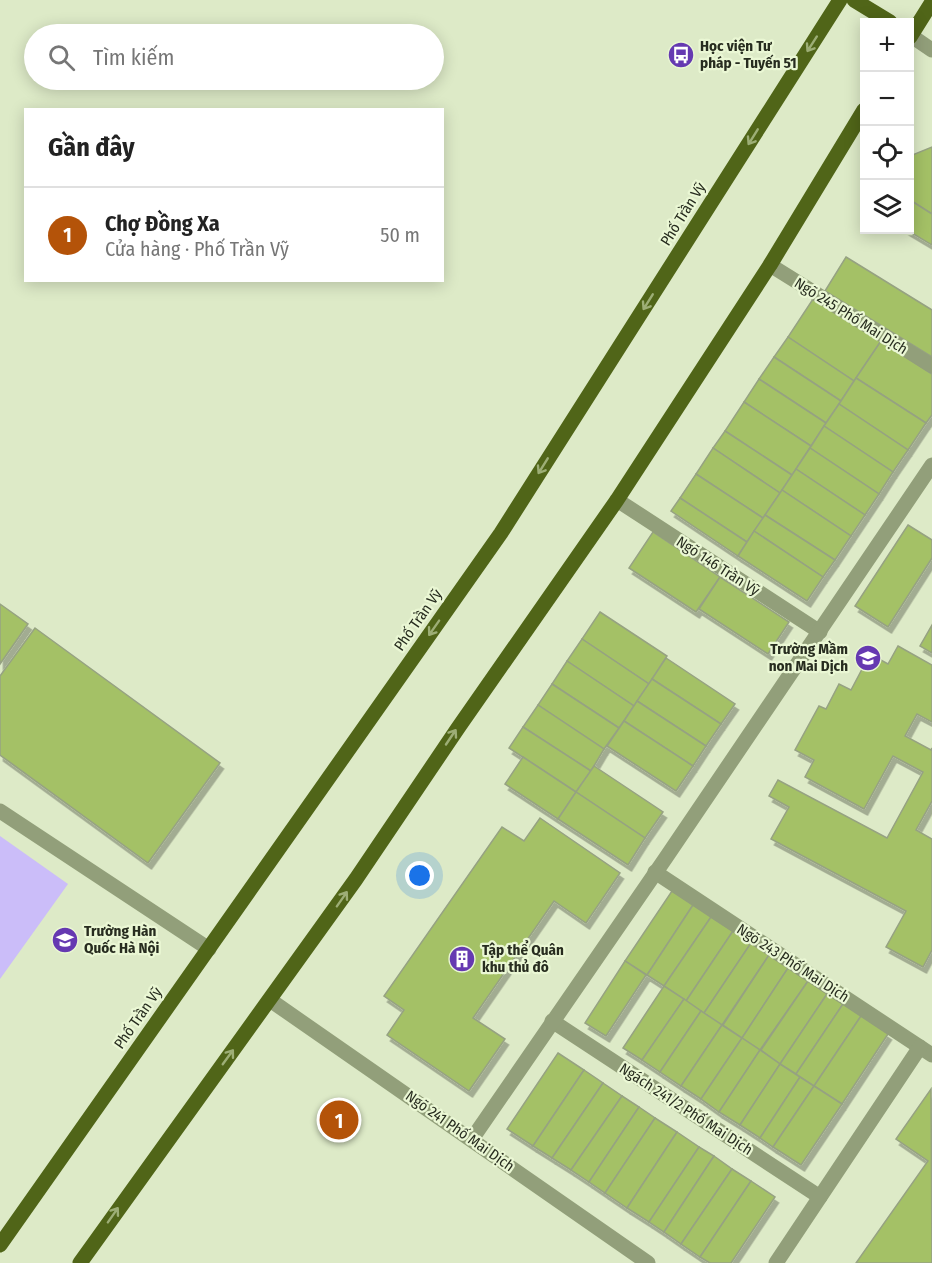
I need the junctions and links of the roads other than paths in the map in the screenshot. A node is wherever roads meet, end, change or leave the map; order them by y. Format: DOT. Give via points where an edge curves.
graph roads {
  1 [pos="840,0"];
  2 [pos="854,0"];
  3 [pos="932,3"];
  4 [pos="883,18"];
  5 [pos="914,30"];
  6 [pos="914,39"];
  7 [pos="932,50"];
  8 [pos="860,117"];
  9 [pos="770,265"];
  10 [pos="932,366"];
  11 [pos="932,465"];
  12 [pos="617,500"];
  13 [pos="820,632"];
  14 [pos="0,811"];
  15 [pos="655,872"];
  16 [pos="209,949"];
  17 [pos="270,1000"];
  18 [pos="552,1021"];
  19 [pos="926,1051"];
  20 [pos="472,1139"];
  21 [pos="820,1197"];
  22 [pos="0,1245"];
  23 [pos="80,1263"];
  24 [pos="648,1263"];
  25 [pos="776,1263"];
  1 -- 16 [label="main road, Phố Trần Vỹ, one-way" via="501,533"];
  2 -- 4 [label="main road"];
  3 -- 5 [label="main road"];
  6 -- 7 [label="street"];
  8 -- 9 [label="main road"];
  9 -- 10 [label="street, Ngõ 245 Phố Mai Dịch"];
  9 -- 12 [label="main road"];
  11 -- 13 [label="street"];
  12 -- 13 [label="street, Ngõ 146 Trần Vỹ"];
  17 -- 12 [label="main road, one-way"];
  13 -- 15 [label="street"];
  14 -- 16 [label="street"];
  15 -- 18 [label="street"];
  15 -- 19 [label="street, Ngõ 243 Phố Mai Dịch"];
  16 -- 22 [label="main road, Phố Trần Vỹ"];
  17 -- 20 [label="street, Ngõ 241 Phố Mai Dịch"];
  23 -- 17 [label="main road, one-way"];
  18 -- 20 [label="street"];
  18 -- 21 [label="street, Ngách 241/2 Phố Mai Dịch"];
  19 -- 21 [label="street"];
  20 -- 24 [label="street, Ngõ 241 Phố Mai Dịch"];
  21 -- 25 [label="street"];
}
